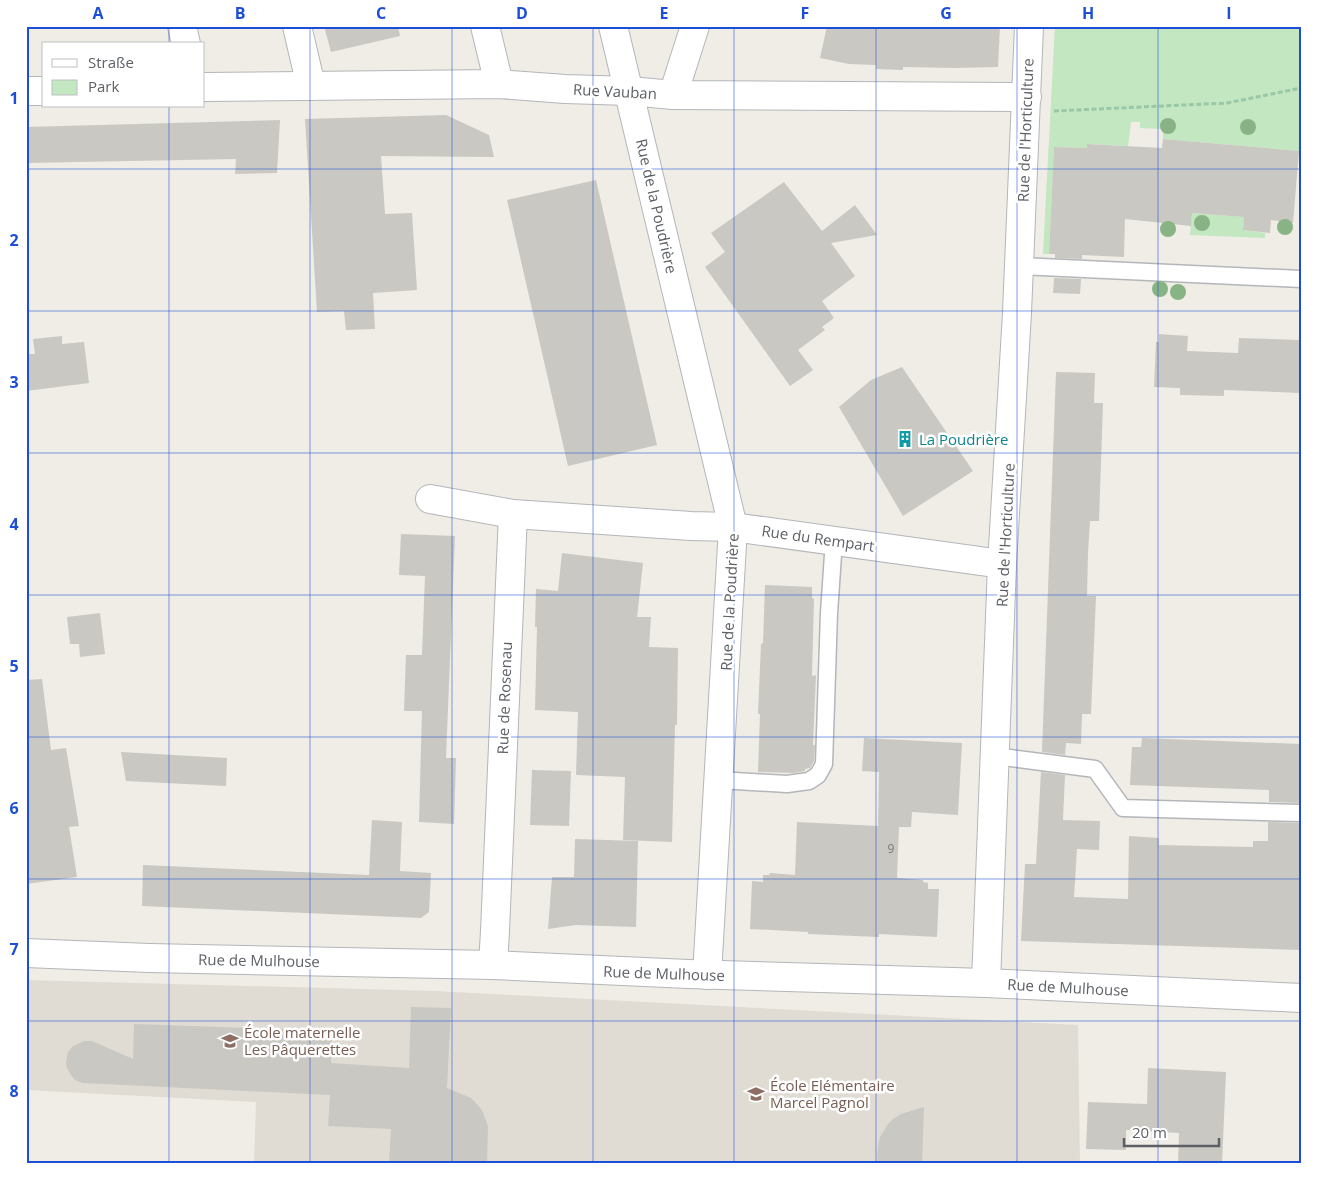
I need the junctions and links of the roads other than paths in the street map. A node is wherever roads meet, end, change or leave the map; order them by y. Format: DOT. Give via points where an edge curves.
graph roads {
  1 [pos="182,26"];
  2 [pos="297,26"];
  3 [pos="485,26"];
  4 [pos="613,26"];
  5 [pos="695,26"];
  6 [pos="1030,26"];
  7 [pos="186,42"];
  8 [pos="499,84"];
  9 [pos="311,86"];
  10 [pos="205,87"];
  11 [pos="26,91"];
  12 [pos="42,91"];
  13 [pos="630,91"];
  14 [pos="673,94"];
  15 [pos="1026,105"];
  16 [pos="1020,266"];
  17 [pos="1301,279"];
  18 [pos="430,499"];
  19 [pos="513,514"];
  20 [pos="733,527"];
  21 [pos="834,540"];
  22 [pos="1002,564"];
  23 [pos="995,756"];
  24 [pos="718,780"];
  25 [pos="1301,813"];
  26 [pos="26,953"];
  27 [pos="493,965"];
  28 [pos="707,975"];
  29 [pos="986,983"];
  30 [pos="1301,998"];
  1 -- 7 [label="street"];
  2 -- 9 [label="street"];
  3 -- 8 [label="street"];
  4 -- 13 [label="street, Rue de la Poudrière"];
  5 -- 14 [label="street"];
  6 -- 15 [label="street, Rue de l'Horticulture"];
  8 -- 9 [label="street, Rue Vauban"];
  8 -- 13 [label="street, Rue Vauban"];
  9 -- 10 [label="street, Rue Vauban"];
  11 -- 12 [label="street"];
  13 -- 14 [label="street, Rue Vauban"];
  13 -- 20 [label="street, Rue de la Poudrière"];
  14 -- 15 [label="street, Rue Vauban"];
  15 -- 16 [label="street, Rue de l'Horticulture"];
  16 -- 17 [label="lane"];
  16 -- 22 [label="street, Rue de l'Horticulture"];
  18 -- 19 [label="street"];
  19 -- 20 [label="street, Rue du Rempart"];
  19 -- 27 [label="street, Rue de Rosenau"];
  20 -- 21 [label="street, Rue du Rempart"];
  20 -- 24 [label="street, Rue de la Poudrière"];
  21 -- 22 [label="street, Rue du Rempart"];
  21 -- 24 [label="lane" via="824,764 818,776 809,781 787,784"];
  22 -- 23 [label="street, Rue de l'Horticulture"];
  23 -- 25 [label="lane" via="1095,769 1124,808"];
  23 -- 29 [label="street, Rue de l'Horticulture"];
  24 -- 28 [label="street, Rue de la Poudrière"];
  26 -- 27 [label="street, Rue de Mulhouse"];
  27 -- 28 [label="street, Rue de Mulhouse"];
  28 -- 29 [label="street, Rue de Mulhouse"];
  29 -- 30 [label="street, Rue de Mulhouse"];
}
